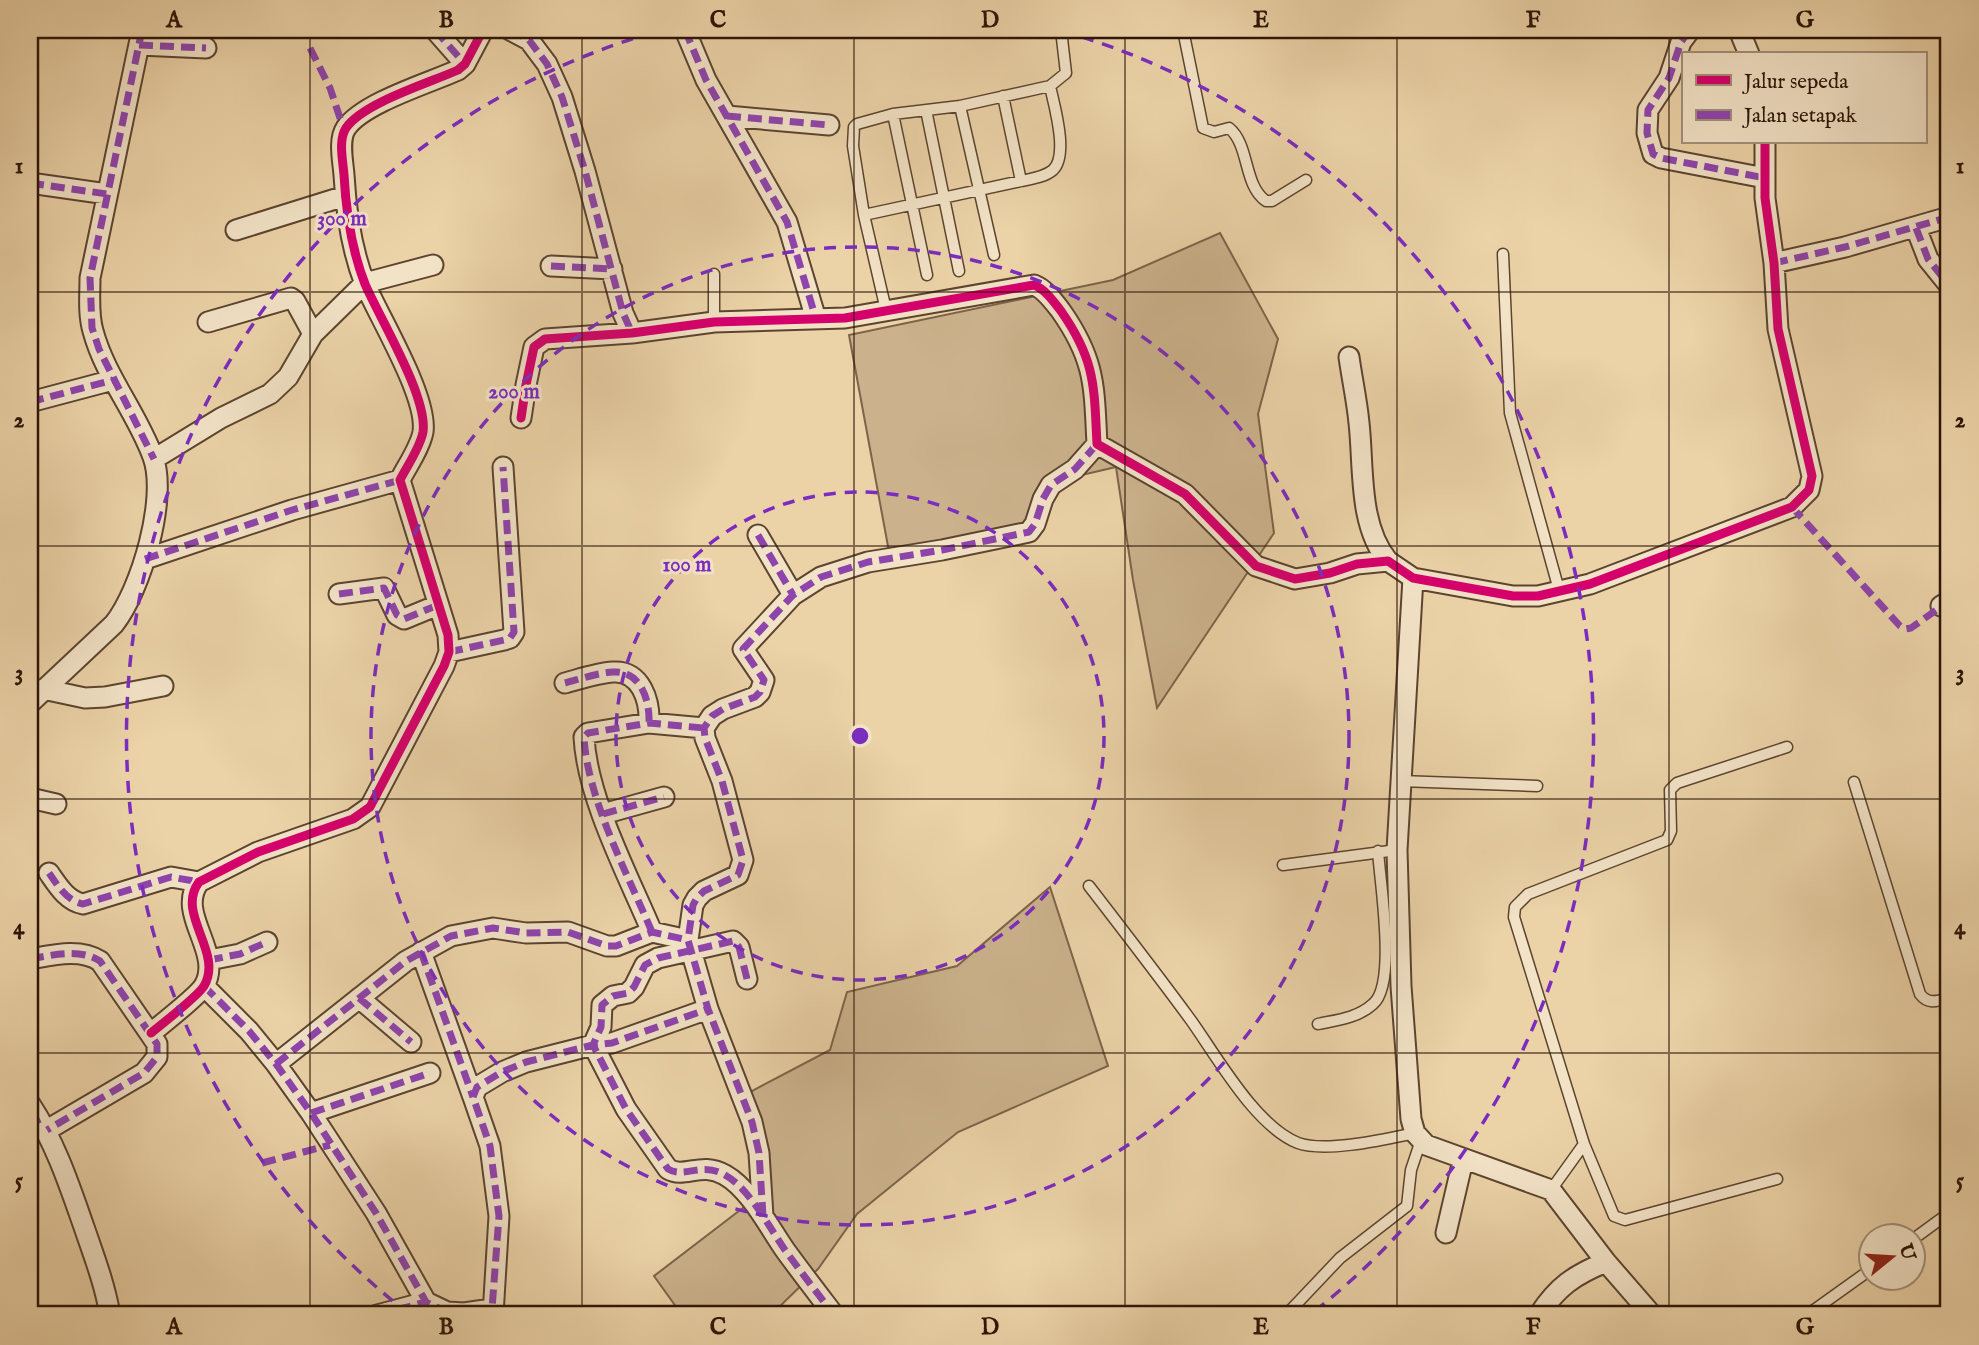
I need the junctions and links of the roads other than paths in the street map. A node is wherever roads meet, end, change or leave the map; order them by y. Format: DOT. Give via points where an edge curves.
graph roads {
  1 [pos="435,30"];
  2 [pos="483,30"];
  3 [pos="510,30"];
  4 [pos="685,30"];
  5 [pos="1061,30"];
  6 [pos="1183,30"];
  7 [pos="1690,30"];
  8 [pos="1739,30"];
  9 [pos="140,37"];
  10 [pos="206,48"];
  11 [pos="1748,52"];
  12 [pos="466,64"];
  13 [pos="1050,86"];
  14 [pos="1003,96"];
  15 [pos="960,106"];
  16 [pos="926,110"];
  17 [pos="893,114"];
  18 [pos="727,116"];
  19 [pos="829,125"];
  20 [pos="1765,144"];
  21 [pos="1765,178"];
  22 [pos="1306,180"];
  23 [pos="1021,181"];
  24 [pos="30,183"];
  25 [pos="980,190"];
  26 [pos="107,194"];
  27 [pos="345,196"];
  28 [pos="944,198"];
  29 [pos="911,207"];
  30 [pos="864,215"];
  31 [pos="1949,217"];
  32 [pos="1916,228"];
  33 [pos="236,230"];
  34 [pos="1503,254"];
  35 [pos="993,255"];
  36 [pos="1773,263"];
  37 [pos="433,265"];
  38 [pos="551,266"];
  39 [pos="612,269"];
  40 [pos="959,271"];
  41 [pos="714,274"];
  42 [pos="927,275"];
  43 [pos="365,283"];
  44 [pos="1949,285"];
  45 [pos="886,310"];
  46 [pos="816,319"];
  47 [pos="208,321"];
  48 [pos="714,322"];
  49 [pos="632,333"];
  50 [pos="313,334"];
  51 [pos="1349,358"];
  52 [pos="113,380"];
  53 [pos="30,402"];
  54 [pos="521,418"];
  55 [pos="1097,444"];
  56 [pos="154,459"];
  57 [pos="503,467"];
  58 [pos="400,480"];
  59 [pos="758,535"];
  60 [pos="145,559"];
  61 [pos="1388,561"];
  62 [pos="1413,578"];
  63 [pos="1559,590"];
  64 [pos="339,594"];
  65 [pos="793,595"];
  66 [pos="438,605"];
  67 [pos="449,652"];
  68 [pos="565,682"];
  69 [pos="163,686"];
  70 [pos="36,696"];
  71 [pos="649,723"];
  72 [pos="705,728"];
  73 [pos="1787,747"];
  74 [pos="1400,780"];
  75 [pos="1854,782"];
  76 [pos="1537,786"];
  77 [pos="30,797"];
  78 [pos="664,797"];
  79 [pos="56,804"];
  80 [pos="603,814"];
  81 [pos="1388,851"];
  82 [pos="1283,864"];
  83 [pos="49,873"];
  84 [pos="199,882"];
  85 [pos="1089,886"];
  86 [pos="652,932"];
  87 [pos="267,942"];
  88 [pos="689,945"];
  89 [pos="421,952"];
  90 [pos="30,959"];
  91 [pos="209,960"];
  92 [pos="747,979"];
  93 [pos="204,986"];
  94 [pos="359,998"];
  95 [pos="1949,998"];
  96 [pos="708,1009"];
  97 [pos="1318,1024"];
  98 [pos="151,1033"];
  99 [pos="411,1042"];
  100 [pos="593,1045"];
  101 [pos="276,1064"];
  102 [pos="430,1073"];
  103 [pos="473,1097"];
  104 [pos="311,1113"];
  105 [pos="37,1119"];
  106 [pos="1418,1136"];
  107 [pos="1584,1144"];
  108 [pos="1464,1160"];
  109 [pos="1777,1179"];
  110 [pos="1551,1190"];
  111 [pos="1949,1213"];
  112 [pos="763,1216"];
  113 [pos="1926,1230"];
  114 [pos="1446,1233"];
  115 [pos="1606,1262"];
  116 [pos="1856,1281"];
  117 [pos="426,1302"];
  118 [pos="493,1312"];
  119 [pos="110,1315"];
  120 [pos="377,1315"];
  121 [pos="834,1315"];
  122 [pos="1286,1315"];
  123 [pos="1538,1315"];
  124 [pos="1652,1315"];
  125 [pos="1807,1315"];
  1 -- 12 [label="street"];
  2 -- 12 [label="street"];
  3 -- 39 [label="street" via="529,40 547,64 562,97"];
  4 -- 18 [label="street"];
  5 -- 13 [label="lane" via="1066,73"];
  6 -- 22 [label="lane" via="1203,128 1232,130 1256,191 1266,201"];
  7 -- 21 [label="street" via="1669,78 1648,110 1647,133 1653,154"];
  8 -- 11 [label="street"];
  9 -- 10 [label="street"];
  9 -- 26 [label="street"];
  12 -- 27 [label="street" via="376,105 349,124 341,147"];
  13 -- 14 [label="lane"];
  13 -- 23 [label="lane" via="1058,163 1043,176"];
  14 -- 15 [label="lane"];
  14 -- 23 [label="lane"];
  15 -- 16 [label="lane"];
  15 -- 25 [label="lane"];
  16 -- 17 [label="lane"];
  16 -- 28 [label="lane"];
  17 -- 29 [label="lane"];
  17 -- 30 [label="lane" via="854,127"];
  18 -- 19 [label="street"];
  18 -- 46 [label="street" via="787,222"];
  20 -- 21 [label="street"];
  21 -- 36 [label="street"];
  23 -- 25 [label="lane"];
  24 -- 26 [label="street"];
  25 -- 28 [label="lane"];
  25 -- 35 [label="lane"];
  26 -- 52 [label="street" via="90,278 90,303 92,328"];
  27 -- 33 [label="street"];
  27 -- 43 [label="street"];
  28 -- 29 [label="lane"];
  28 -- 40 [label="lane"];
  29 -- 30 [label="lane"];
  29 -- 42 [label="lane"];
  30 -- 45 [label="lane"];
  31 -- 32 [label="street"];
  32 -- 36 [label="street"];
  32 -- 44 [label="street" via="1928,259"];
  34 -- 63 [label="lane" via="1510,413"];
  36 -- 63 [label="street" via="1778,330 1810,459 1809,490 1792,507 1754,523 1590,584"];
  37 -- 43 [label="street"];
  38 -- 39 [label="street"];
  39 -- 49 [label="street"];
  41 -- 48 [label="lane"];
  43 -- 50 [label="street"];
  43 -- 58 [label="street" via="405,368 422,418 422,436"];
  45 -- 46 [label="street"];
  45 -- 55 [label="street" via="1040,287 1074,330 1087,355"];
  46 -- 48 [label="street"];
  47 -- 50 [label="street" via="291,298"];
  48 -- 49 [label="street"];
  49 -- 54 [label="street" via="539,341 534,346"];
  50 -- 56 [label="street" via="288,377 270,394"];
  51 -- 61 [label="street" via="1365,499 1378,547"];
  52 -- 53 [label="street"];
  52 -- 56 [label="street"];
  55 -- 61 [label="street" via="1185,495 1256,566 1295,579"];
  55 -- 65 [label="street" via="1075,469 1051,485 1029,532 868,562 821,577"];
  56 -- 60 [label="street" via="155,512"];
  57 -- 67 [label="street" via="514,632 504,640"];
  58 -- 60 [label="street"];
  58 -- 66 [label="street"];
  59 -- 65 [label="street"];
  60 -- 70 [label="street" via="125,610 114,624"];
  61 -- 62 [label="street"];
  62 -- 63 [label="street" via="1513,596"];
  62 -- 74 [label="street"];
  64 -- 66 [label="street" via="383,587 397,615 404,619"];
  65 -- 72 [label="street" via="743,649 764,680 760,692 712,716"];
  66 -- 67 [label="street"];
  67 -- 84 [label="street" via="370,807 352,819 258,852"];
  68 -- 71 [label="street" via="615,671 626,675 642,687 650,708"];
  69 -- 70 [label="street" via="105,697"];
  71 -- 72 [label="street"];
  71 -- 80 [label="street" via="586,734 585,753"];
  72 -- 88 [label="street" via="743,860 738,874 697,898"];
  73 -- 107 [label="lane" via="1677,783 1671,790 1667,840 1528,894 1515,907 1514,917"];
  74 -- 76 [label="lane"];
  74 -- 81 [label="street"];
  75 -- 95 [label="lane" via="1920,994 1931,1002"];
  77 -- 79 [label="street"];
  78 -- 80 [label="street"];
  80 -- 86 [label="street"];
  81 -- 82 [label="lane"];
  81 -- 97 [label="lane" via="1387,967 1382,989 1375,1003 1356,1015"];
  81 -- 106 [label="street" via="1411,1119"];
  83 -- 84 [label="street" via="68,897 83,904 172,877"];
  84 -- 91 [label="street" via="192,903"];
  85 -- 106 [label="lane" via="1242,1094 1274,1127 1298,1143 1323,1146"];
  86 -- 88 [label="street"];
  86 -- 89 [label="street" via="607,946 568,932 478,929 451,936"];
  87 -- 91 [label="street"];
  88 -- 92 [label="street" via="733,941 739,947"];
  88 -- 96 [label="street"];
  88 -- 100 [label="street" via="645,965 628,993 602,1005 601,1027"];
  89 -- 94 [label="street"];
  89 -- 103 [label="street"];
  90 -- 98 [label="street" via="80,953 92,956"];
  91 -- 93 [label="street"];
  93 -- 98 [label="street"];
  93 -- 101 [label="street"];
  94 -- 99 [label="street"];
  94 -- 101 [label="street"];
  96 -- 100 [label="street" via="612,1043"];
  96 -- 112 [label="street" via="752,1122"];
  98 -- 105 [label="street" via="157,1058 144,1073"];
  100 -- 103 [label="street" via="502,1072 477,1087"];
  100 -- 112 [label="street" via="626,1109 668,1169 677,1173 708,1168 724,1174"];
  101 -- 104 [label="street"];
  102 -- 104 [label="street"];
  103 -- 118 [label="street" via="490,1146 499,1216"];
  104 -- 117 [label="street" via="376,1213"];
  105 -- 119 [label="street" via="65,1174"];
  106 -- 108 [label="street"];
  106 -- 122 [label="lane" via="1407,1206 1340,1258"];
  107 -- 109 [label="lane" via="1619,1220"];
  107 -- 110 [label="lane"];
  108 -- 110 [label="street"];
  108 -- 114 [label="street"];
  110 -- 115 [label="street"];
  111 -- 113 [label="lane"];
  112 -- 121 [label="street"];
  115 -- 123 [label="street" via="1581,1272 1553,1294"];
  115 -- 124 [label="street"];
  116 -- 125 [label="lane"];
  117 -- 118 [label="street" via="447,1312"];
  117 -- 120 [label="street"];
}
